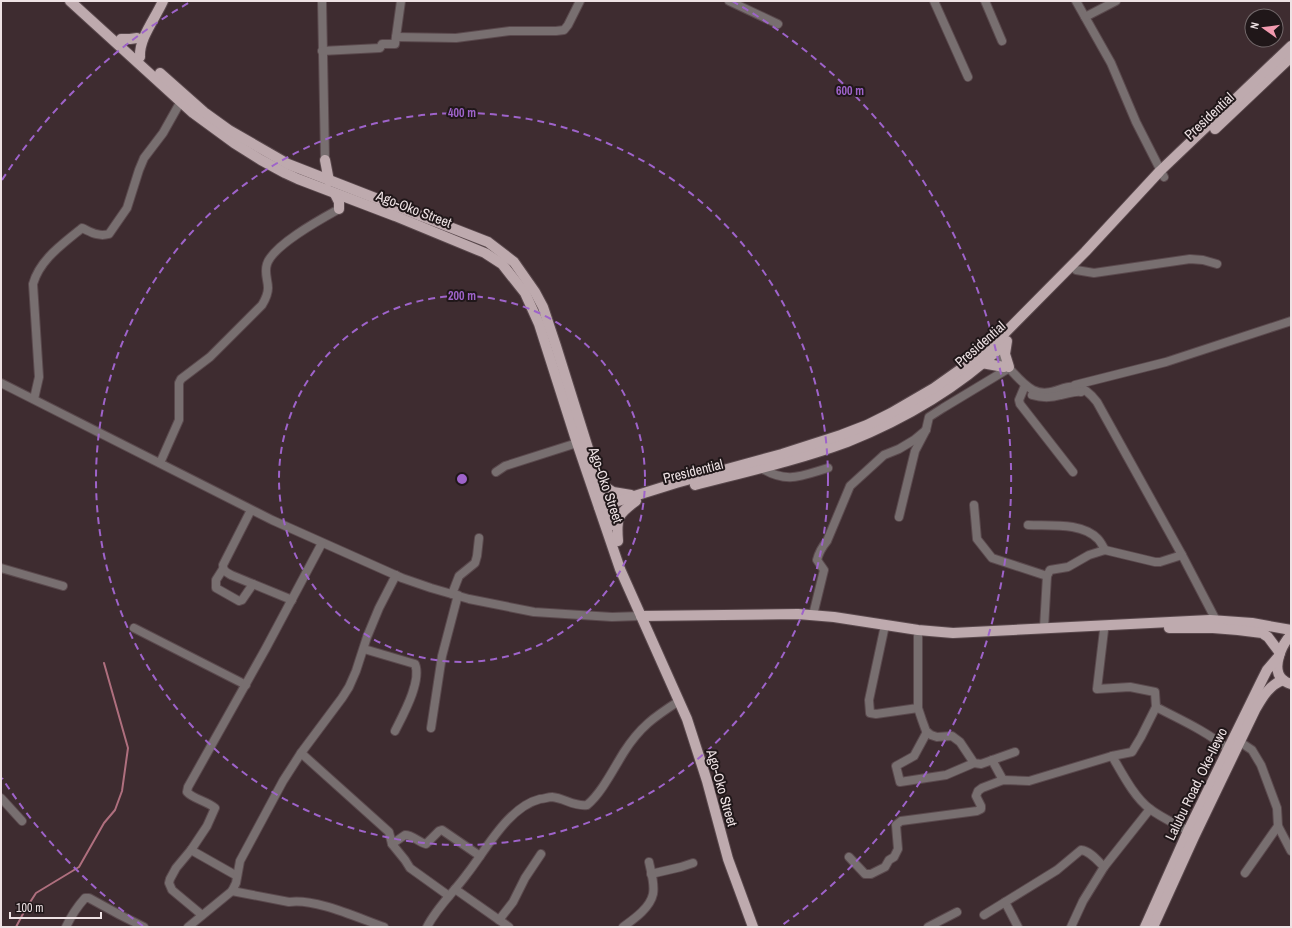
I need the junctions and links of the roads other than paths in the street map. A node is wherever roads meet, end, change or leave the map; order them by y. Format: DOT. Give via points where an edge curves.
graph roads {
  1 [pos="70,1"];
  2 [pos="158,1"];
  3 [pos="163,1"];
  4 [pos="322,1"];
  5 [pos="401,1"];
  6 [pos="580,1"];
  7 [pos="729,1"];
  8 [pos="934,1"];
  9 [pos="986,1"];
  10 [pos="1076,1"];
  11 [pos="1116,1"];
  12 [pos="82,5"];
  13 [pos="1085,17"];
  14 [pos="778,24"];
  15 [pos="396,37"];
  16 [pos="137,38"];
  17 [pos="121,39"];
  18 [pos="1002,41"];
  19 [pos="1291,46"];
  20 [pos="132,49"];
  21 [pos="322,51"];
  22 [pos="140,57"];
  23 [pos="1291,57"];
  24 [pos="968,77"];
  25 [pos="181,101"];
  26 [pos="325,160"];
  27 [pos="286,169"];
  28 [pos="303,174"];
  29 [pos="1162,174"];
  30 [pos="329,181"];
  31 [pos="335,194"];
  32 [pos="351,200"];
  33 [pos="339,209"];
  34 [pos="1217,264"];
  35 [pos="1076,270"];
  36 [pos="1291,321"];
  37 [pos="1007,341"];
  38 [pos="992,350"];
  39 [pos="982,363"];
  40 [pos="1006,368"];
  41 [pos="3,384"];
  42 [pos="1070,387"];
  43 [pos="1024,388"];
  44 [pos="34,399"];
  45 [pos="926,430"];
  46 [pos="577,443"];
  47 [pos="160,463"];
  48 [pos="762,468"];
  49 [pos="828,468"];
  50 [pos="496,472"];
  51 [pos="1073,472"];
  52 [pos="599,483"];
  53 [pos="636,498"];
  54 [pos="974,505"];
  55 [pos="603,509"];
  56 [pos="251,510"];
  57 [pos="899,517"];
  58 [pos="1028,525"];
  59 [pos="479,538"];
  60 [pos="618,541"];
  61 [pos="322,543"];
  62 [pos="1105,550"];
  63 [pos="1180,556"];
  64 [pos="1,568"];
  65 [pos="223,569"];
  66 [pos="396,575"];
  67 [pos="1047,576"];
  68 [pos="253,584"];
  69 [pos="63,586"];
  70 [pos="455,595"];
  71 [pos="292,600"];
  72 [pos="813,615"];
  73 [pos="646,620"];
  74 [pos="1215,624"];
  75 [pos="134,628"];
  76 [pos="1044,628"];
  77 [pos="884,630"];
  78 [pos="1104,630"];
  79 [pos="1291,630"];
  80 [pos="1291,635"];
  81 [pos="918,636"];
  82 [pos="364,650"];
  83 [pos="1279,654"];
  84 [pos="1287,682"];
  85 [pos="246,685"];
  86 [pos="680,701"];
  87 [pos="1156,707"];
  88 [pos="918,708"];
  89 [pos="431,728"];
  90 [pos="396,731"];
  91 [pos="926,732"];
  92 [pos="1240,742"];
  93 [pos="1228,749"];
  94 [pos="1015,752"];
  95 [pos="301,753"];
  96 [pos="1112,756"];
  97 [pos="992,760"];
  98 [pos="974,763"];
  99 [pos="1002,780"];
  100 [pos="1,798"];
  101 [pos="1150,809"];
  102 [pos="22,821"];
  103 [pos="1278,826"];
  104 [pos="1188,831"];
  105 [pos="392,844"];
  106 [pos="191,850"];
  107 [pos="1291,851"];
  108 [pos="541,854"];
  109 [pos="480,856"];
  110 [pos="849,857"];
  111 [pos="649,862"];
  112 [pos="693,863"];
  113 [pos="1104,867"];
  114 [pos="1245,873"];
  115 [pos="651,874"];
  116 [pos="237,876"];
  117 [pos="455,888"];
  118 [pos="232,891"];
  119 [pos="449,896"];
  120 [pos="1005,902"];
  121 [pos="957,912"];
  122 [pos="202,915"];
  123 [pos="984,915"];
  124 [pos="499,920"];
  125 [pos="66,927"];
  126 [pos="144,927"];
  127 [pos="188,927"];
  128 [pos="384,927"];
  129 [pos="426,927"];
  130 [pos="509,927"];
  131 [pos="623,927"];
  132 [pos="753,927"];
  133 [pos="758,927"];
  134 [pos="928,927"];
  135 [pos="1018,927"];
  136 [pos="1071,927"];
  137 [pos="1145,927"];
  138 [pos="1153,927"];
  1 -- 12 [label="main road"];
  2 -- 16 [label="main road"];
  3 -- 22 [label="main road" via="142,40"];
  4 -- 21 [label="street"];
  5 -- 15 [label="street"];
  6 -- 15 [label="street" via="564,30 510,31 456,38"];
  7 -- 14 [label="street"];
  8 -- 24 [label="street"];
  9 -- 18 [label="street"];
  10 -- 13 [label="street"];
  11 -- 13 [label="street"];
  12 -- 17 [label="main road"];
  12 -- 25 [label="main road"];
  13 -- 29 [label="street" via="1111,63"];
  15 -- 21 [label="street" via="395,44 382,44 380,48"];
  16 -- 17 [label="main road"];
  16 -- 20 [label="main road"];
  17 -- 20 [label="main road"];
  19 -- 29 [label="main road"];
  20 -- 22 [label="main road"];
  21 -- 26 [label="street"];
  22 -- 27 [label="main road" via="204,112"];
  23 -- 29 [label="main road, Presidential"];
  25 -- 27 [label="main road" via="234,143"];
  25 -- 44 [label="street" via="163,133 144,158 127,208 109,234 103,236 82,228 56,250 36,275 33,284 39,377"];
  26 -- 28 [label="main road" via="320,168"];
  26 -- 30 [label="main road"];
  27 -- 28 [label="main road"];
  28 -- 30 [label="main road"];
  28 -- 31 [label="main road, Ago-Oko Street"];
  29 -- 35 [label="main road, Presidential"];
  29 -- 38 [label="main road"];
  30 -- 52 [label="main road" via="488,242 514,262 543,307"];
  31 -- 32 [label="main road, Ago-Oko Street"];
  31 -- 33 [label="main road"];
  32 -- 33 [label="main road"];
  32 -- 46 [label="main road, Ago-Oko Street" via="485,253 502,264 525,293 532,308"];
  33 -- 47 [label="street" via="275,252 266,266 268,289 262,305 210,357 181,379 179,420"];
  34 -- 35 [label="street" via="1190,259 1094,273"];
  35 -- 37 [label="main road, Presidential"];
  36 -- 42 [label="street" via="1166,362"];
  37 -- 38 [label="main road, Presidential"];
  37 -- 40 [label="main road"];
  38 -- 39 [label="main road, Presidential"];
  38 -- 40 [label="street"];
  38 -- 53 [label="main road" via="934,388 867,425 782,454 676,483"];
  39 -- 40 [label="main road"];
  39 -- 48 [label="main road, Presidential" via="942,393 874,430 846,442"];
  40 -- 42 [label="street" via="1033,390 1048,392"];
  40 -- 43 [label="street"];
  40 -- 45 [label="street" via="929,417"];
  41 -- 44 [label="street"];
  42 -- 63 [label="street" via="1084,389 1097,402"];
  43 -- 51 [label="street" via="1020,404"];
  43 -- 63 [label="street" via="1032,395 1042,398 1075,391 1089,396"];
  44 -- 47 [label="street"];
  45 -- 57 [label="street" via="915,451"];
  45 -- 72 [label="street" via="899,449 884,455 846,492 827,541 818,556 817,560 824,570"];
  46 -- 50 [label="street" via="505,466"];
  46 -- 55 [label="main road, Ago-Oko Street"];
  47 -- 56 [label="street"];
  48 -- 49 [label="street" via="776,476 789,478"];
  48 -- 53 [label="main road, Presidential"];
  52 -- 53 [label="main road" via="613,492"];
  52 -- 55 [label="main road"];
  53 -- 55 [label="main road, Presidential"];
  53 -- 60 [label="main road" via="619,517"];
  54 -- 67 [label="street" via="977,539 992,558"];
  55 -- 60 [label="main road"];
  55 -- 73 [label="main road, Ago-Oko Street" via="620,569"];
  56 -- 61 [label="street"];
  56 -- 65 [label="street"];
  58 -- 62 [label="street" via="1079,528 1090,532"];
  59 -- 70 [label="street" via="477,556 472,567 459,576"];
  60 -- 73 [label="main road"];
  61 -- 66 [label="street"];
  61 -- 71 [label="street"];
  62 -- 63 [label="street" via="1155,562"];
  62 -- 67 [label="street" via="1089,555 1068,567 1050,570"];
  63 -- 74 [label="street"];
  64 -- 69 [label="street"];
  65 -- 68 [label="street"];
  65 -- 68 [label="street" via="216,580 216,588 235,600 242,600"];
  66 -- 70 [label="street"];
  66 -- 82 [label="street" via="379,608"];
  67 -- 76 [label="street"];
  68 -- 71 [label="street"];
  70 -- 73 [label="street" via="534,612"];
  70 -- 89 [label="street"];
  71 -- 85 [label="street"];
  72 -- 73 [label="main road"];
  72 -- 76 [label="main road" via="936,632"];
  73 -- 77 [label="main road" via="799,619"];
  73 -- 86 [label="main road, Ago-Oko Street"];
  73 -- 133 [label="main road" via="688,708 709,772 729,849"];
  74 -- 76 [label="main road"];
  74 -- 78 [label="main road"];
  74 -- 79 [label="main road" via="1252,623"];
  74 -- 83 [label="main road" via="1262,633 1268,637"];
  75 -- 85 [label="street"];
  77 -- 81 [label="main road"];
  77 -- 88 [label="street" via="869,700 870,713"];
  78 -- 81 [label="main road" via="953,638"];
  78 -- 87 [label="street" via="1097,689 1130,687 1155,692"];
  80 -- 83 [label="main road, Lalubu Road, Oke-Ilewo"];
  81 -- 88 [label="street"];
  82 -- 90 [label="street" via="415,664 417,669 414,688"];
  82 -- 95 [label="street" via="342,698"];
  83 -- 84 [label="main road" via="1279,673"];
  83 -- 93 [label="main road, Lalubu Road, Oke-Ilewo" via="1267,670"];
  84 -- 92 [label="main road, Lalubu Road, Oke-Ilewo" via="1276,682 1265,694"];
  85 -- 106 [label="street" via="188,788 187,792 190,795 215,808"];
  86 -- 109 [label="street" via="641,729 587,805 581,806 552,797 532,802 521,808 504,825"];
  86 -- 132 [label="main road, Ago-Oko Street" via="707,782 728,859"];
  87 -- 93 [label="street" via="1200,729"];
  87 -- 96 [label="street" via="1132,752"];
  88 -- 91 [label="street"];
  91 -- 98 [label="street" via="930,736 952,736 960,742"];
  91 -- 98 [label="street" via="914,756 896,766 900,782 946,775"];
  92 -- 103 [label="street" via="1252,750 1261,765 1277,808"];
  92 -- 138 [label="main road, Lalubu Road, Oke-Ilewo"];
  93 -- 104 [label="main road, Lalubu Road, Oke-Ilewo"];
  94 -- 97 [label="street"];
  95 -- 105 [label="street" via="389,832"];
  95 -- 116 [label="street" via="240,861"];
  96 -- 99 [label="street" via="1029,781"];
  96 -- 101 [label="street" via="1124,777"];
  97 -- 98 [label="street" via="981,764"];
  97 -- 99 [label="street"];
  99 -- 110 [label="street" via="978,791 976,796 981,806 977,811 898,822 898,849 885,867 866,874"];
  100 -- 102 [label="street"];
  101 -- 104 [label="street"];
  101 -- 113 [label="street"];
  103 -- 107 [label="street"];
  103 -- 114 [label="street"];
  104 -- 137 [label="main road, Lalubu Road, Oke-Ilewo"];
  105 -- 109 [label="street" via="405,835 426,844 442,830"];
  105 -- 119 [label="street" via="410,868"];
  106 -- 116 [label="street"];
  106 -- 122 [label="street" via="176,868 169,883 172,890"];
  108 -- 124 [label="street" via="513,902"];
  109 -- 117 [label="street"];
  111 -- 115 [label="street"];
  112 -- 115 [label="street"];
  113 -- 120 [label="street" via="1090,854 1081,850 1057,870"];
  113 -- 136 [label="street" via="1083,901"];
  115 -- 131 [label="street" via="653,894 649,904"];
  116 -- 118 [label="street"];
  117 -- 119 [label="street"];
  117 -- 124 [label="street"];
  118 -- 122 [label="street"];
  118 -- 128 [label="street" via="289,902 307,902"];
  119 -- 129 [label="street"];
  120 -- 123 [label="street"];
  120 -- 135 [label="street"];
  121 -- 134 [label="street"];
  122 -- 127 [label="street"];
  124 -- 130 [label="street"];
  125 -- 126 [label="street" via="81,903 85,898 89,898"];
}
